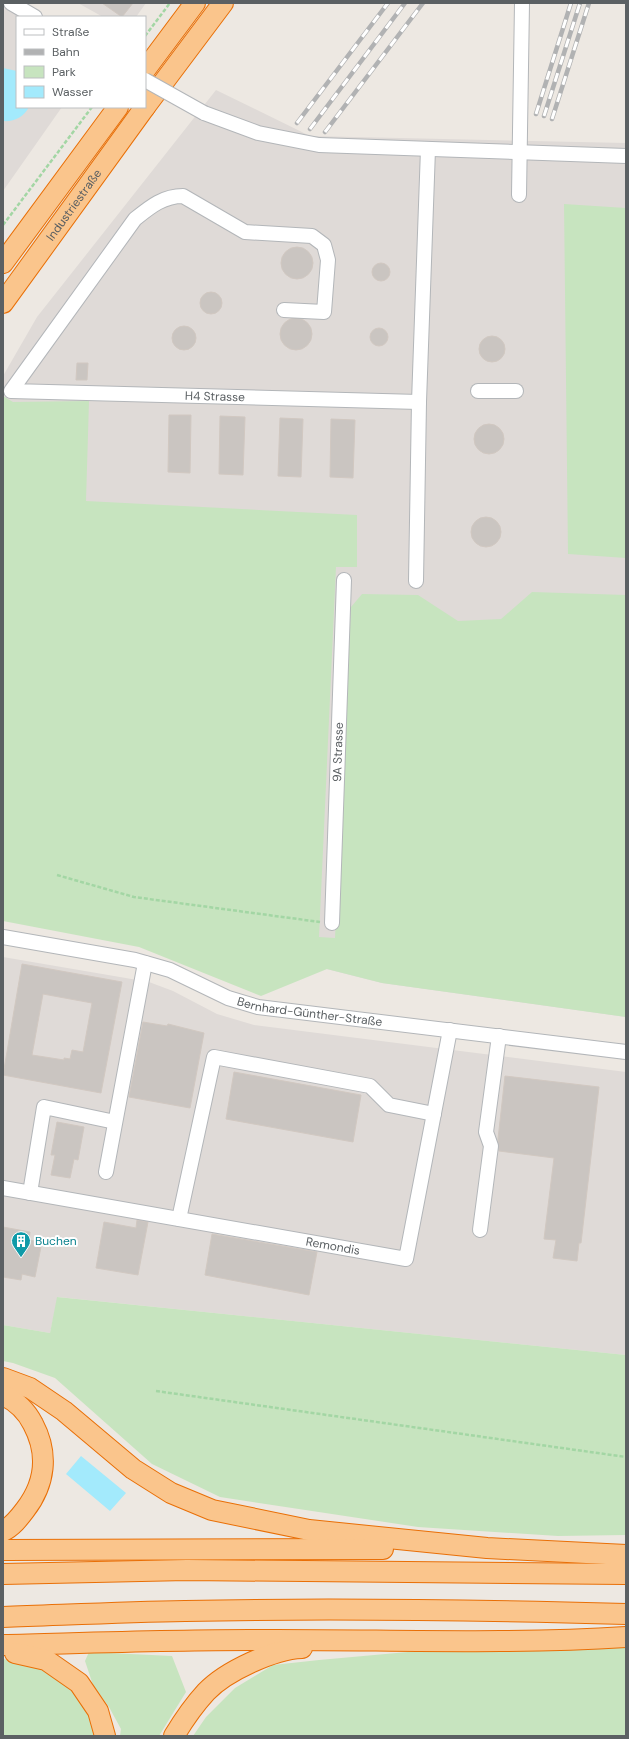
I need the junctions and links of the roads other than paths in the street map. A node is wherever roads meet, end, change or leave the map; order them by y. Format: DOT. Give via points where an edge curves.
graph roads {
  1 [pos="11,3"];
  2 [pos="195,3"];
  3 [pos="224,3"];
  4 [pos="522,3"];
  5 [pos="33,16"];
  6 [pos="146,69"];
  7 [pos="146,81"];
  8 [pos="146,106"];
  9 [pos="117,108"];
  10 [pos="144,108"];
  11 [pos="428,149"];
  12 [pos="519,152"];
  13 [pos="626,156"];
  14 [pos="519,195"];
  15 [pos="3,263"];
  16 [pos="3,303"];
  17 [pos="284,310"];
  18 [pos="478,391"];
  19 [pos="516,391"];
  20 [pos="419,402"];
  21 [pos="344,580"];
  22 [pos="416,581"];
  23 [pos="332,924"];
  24 [pos="3,937"];
  25 [pos="145,963"];
  26 [pos="450,1030"];
  27 [pos="499,1036"];
  28 [pos="626,1052"];
  29 [pos="434,1114"];
  30 [pos="115,1122"];
  31 [pos="106,1172"];
  32 [pos="3,1188"];
  33 [pos="30,1193"];
  34 [pos="180,1219"];
  35 [pos="480,1230"];
  36 [pos="3,1378"];
  37 [pos="3,1395"];
  38 [pos="3,1531"];
  39 [pos="487,1548"];
  40 [pos="3,1550"];
  41 [pos="626,1555"];
  42 [pos="3,1574"];
  43 [pos="626,1574"];
  44 [pos="626,1614"];
  45 [pos="3,1617"];
  46 [pos="626,1637"];
  47 [pos="433,1642"];
  48 [pos="3,1645"];
  49 [pos="3,1652"];
  50 [pos="105,1736"];
  51 [pos="174,1736"];
  1 -- 5 [label="street"];
  2 -- 6 [label="highway"];
  3 -- 8 [label="highway, Industriestraße"];
  4 -- 12 [label="street"];
  7 -- 11 [label="street, bridge" via="204,113 258,133 319,145"];
  9 -- 15 [label="highway, Industriestraße"];
  10 -- 16 [label="highway, Industriestraße"];
  11 -- 12 [label="street"];
  11 -- 20 [label="street"];
  12 -- 13 [label="street"];
  12 -- 14 [label="street"];
  17 -- 20 [label="street, H4 Strasse" via="324,312 328,260 324,245 312,236 245,232 183,196 172,196 155,203 135,219 11,391"];
  18 -- 19 [label="street"];
  20 -- 22 [label="street"];
  21 -- 23 [label="street, 9A Strasse"];
  24 -- 25 [label="street, Bernhard-Günther-Straße"];
  25 -- 26 [label="street, Bernhard-Günther-Straße" via="170,970 228,998 258,1007"];
  25 -- 30 [label="street"];
  26 -- 27 [label="street, Bernhard-Günther-Straße"];
  26 -- 29 [label="street, Remondis"];
  27 -- 28 [label="street, Bernhard-Günther-Straße"];
  27 -- 35 [label="street" via="486,1132 491,1146"];
  29 -- 34 [label="street, Remondis" via="406,1259"];
  29 -- 34 [label="street" via="389,1105 370,1086 214,1057"];
  30 -- 31 [label="street"];
  30 -- 33 [label="street" via="44,1107"];
  32 -- 33 [label="street, Remondis"];
  33 -- 34 [label="street, Remondis"];
  36 -- 39 [label="highway" via="30,1388 64,1411 133,1469 171,1493 212,1510 309,1530"];
  37 -- 38 [label="highway" via="23,1409 31,1420 44,1456 38,1489 19,1517"];
  39 -- 40 [label="highway"];
  39 -- 41 [label="highway"];
  42 -- 43 [label="highway" via="187,1570"];
  44 -- 45 [label="highway" via="261,1610"];
  46 -- 47 [label="highway" via="565,1641"];
  47 -- 48 [label="highway" via="250,1640"];
  47 -- 51 [label="highway" via="299,1648 265,1657 235,1670 207,1691"];
  49 -- 50 [label="highway" via="46,1660 79,1683 98,1711"];
}
